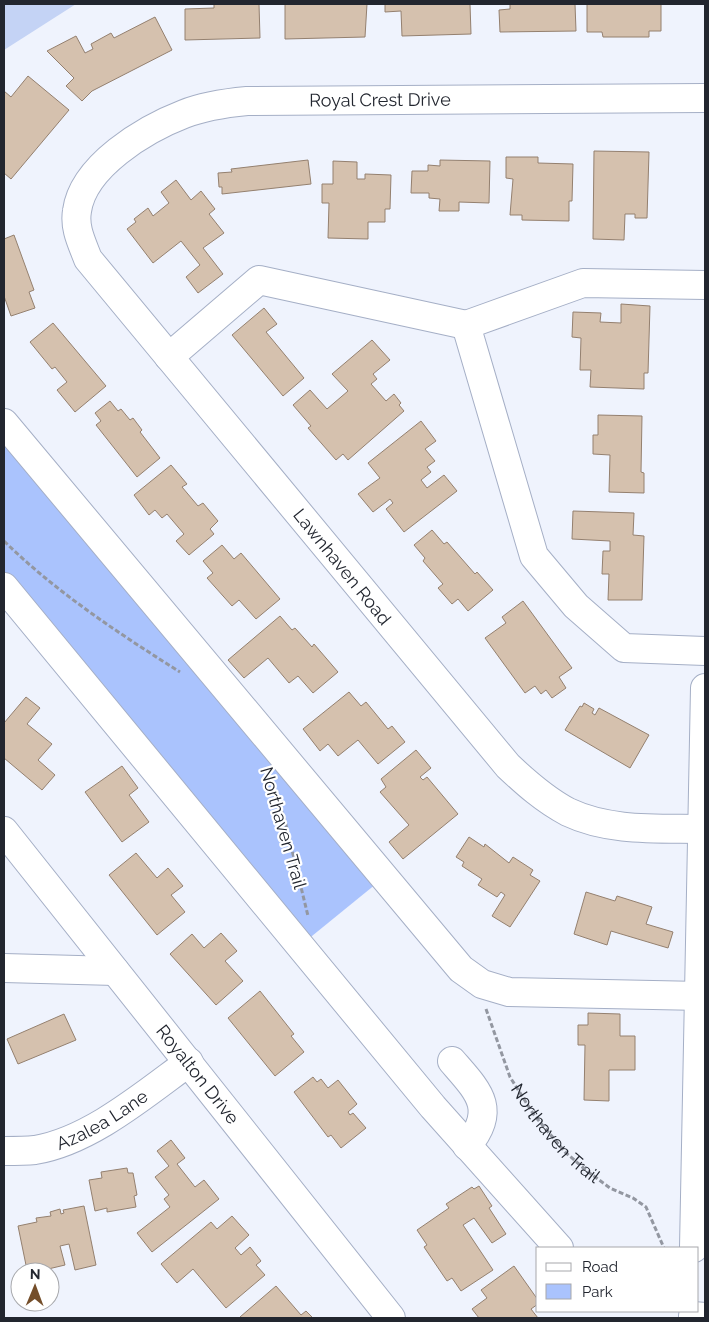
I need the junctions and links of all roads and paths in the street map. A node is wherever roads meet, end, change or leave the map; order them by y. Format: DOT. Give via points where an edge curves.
graph roads {
  1 [pos="705,98"];
  2 [pos="83,189"];
  3 [pos="705,285"];
  4 [pos="466,325"];
  5 [pos="169,356"];
  6 [pos="4,423"];
  7 [pos="4,541"];
  8 [pos="4,588"];
  9 [pos="705,651"];
  10 [pos="183,674"];
  11 [pos="705,688"];
  12 [pos="269,776"];
  13 [pos="4,831"];
  14 [pos="704,836"];
  15 [pos="309,922"];
  16 [pos="4,968"];
  17 [pos="114,971"];
  18 [pos="482,1000"];
  19 [pos="702,1012"];
  20 [pos="452,1061"];
  21 [pos="188,1062"];
  22 [pos="467,1146"];
  23 [pos="4,1151"];
  24 [pos="700,1189"];
  25 [pos="557,1247"];
  26 [pos="664,1247"];
  27 [pos="694,1247"];
  28 [pos="391,1318"];
  1 -- 2 [label="street, Royal Crest Drive" via="248,100 217,104 184,114 146,132 100,166"];
  2 -- 5 [label="street, Lawnhaven Road" via="76,211 77,230 88,259"];
  3 -- 4 [label="street" via="583,283"];
  4 -- 5 [label="street" via="259,280"];
  4 -- 9 [label="street" via="534,556 576,606 624,648"];
  5 -- 14 [label="street, Lawnhaven Road" via="475,728 532,789 569,812 599,822"];
  6 -- 19 [label="street" via="462,969 482,984 510,992"];
  7 -- 10 [label="path" via="121,635"];
  8 -- 22 [label="street"];
  11 -- 14 [label="street"];
  12 -- 15 [label="path, Northaven Trail" via="285,821"];
  13 -- 17 [label="street, Royalton Drive"];
  14 -- 19 [label="street"];
  16 -- 17 [label="street"];
  17 -- 21 [label="street, Royalton Drive"];
  18 -- 26 [label="path, Northaven Trail" via="510,1077 534,1115 565,1152 587,1171 610,1188 646,1207"];
  19 -- 24 [label="street"];
  20 -- 22 [label="street" via="483,1102 483,1121"];
  21 -- 23 [label="street, Azalea Lane" via="95,1128 36,1150"];
  21 -- 28 [label="street, Royalton Drive"];
  22 -- 25 [label="street"];
  24 -- 27 [label="street"];
}
